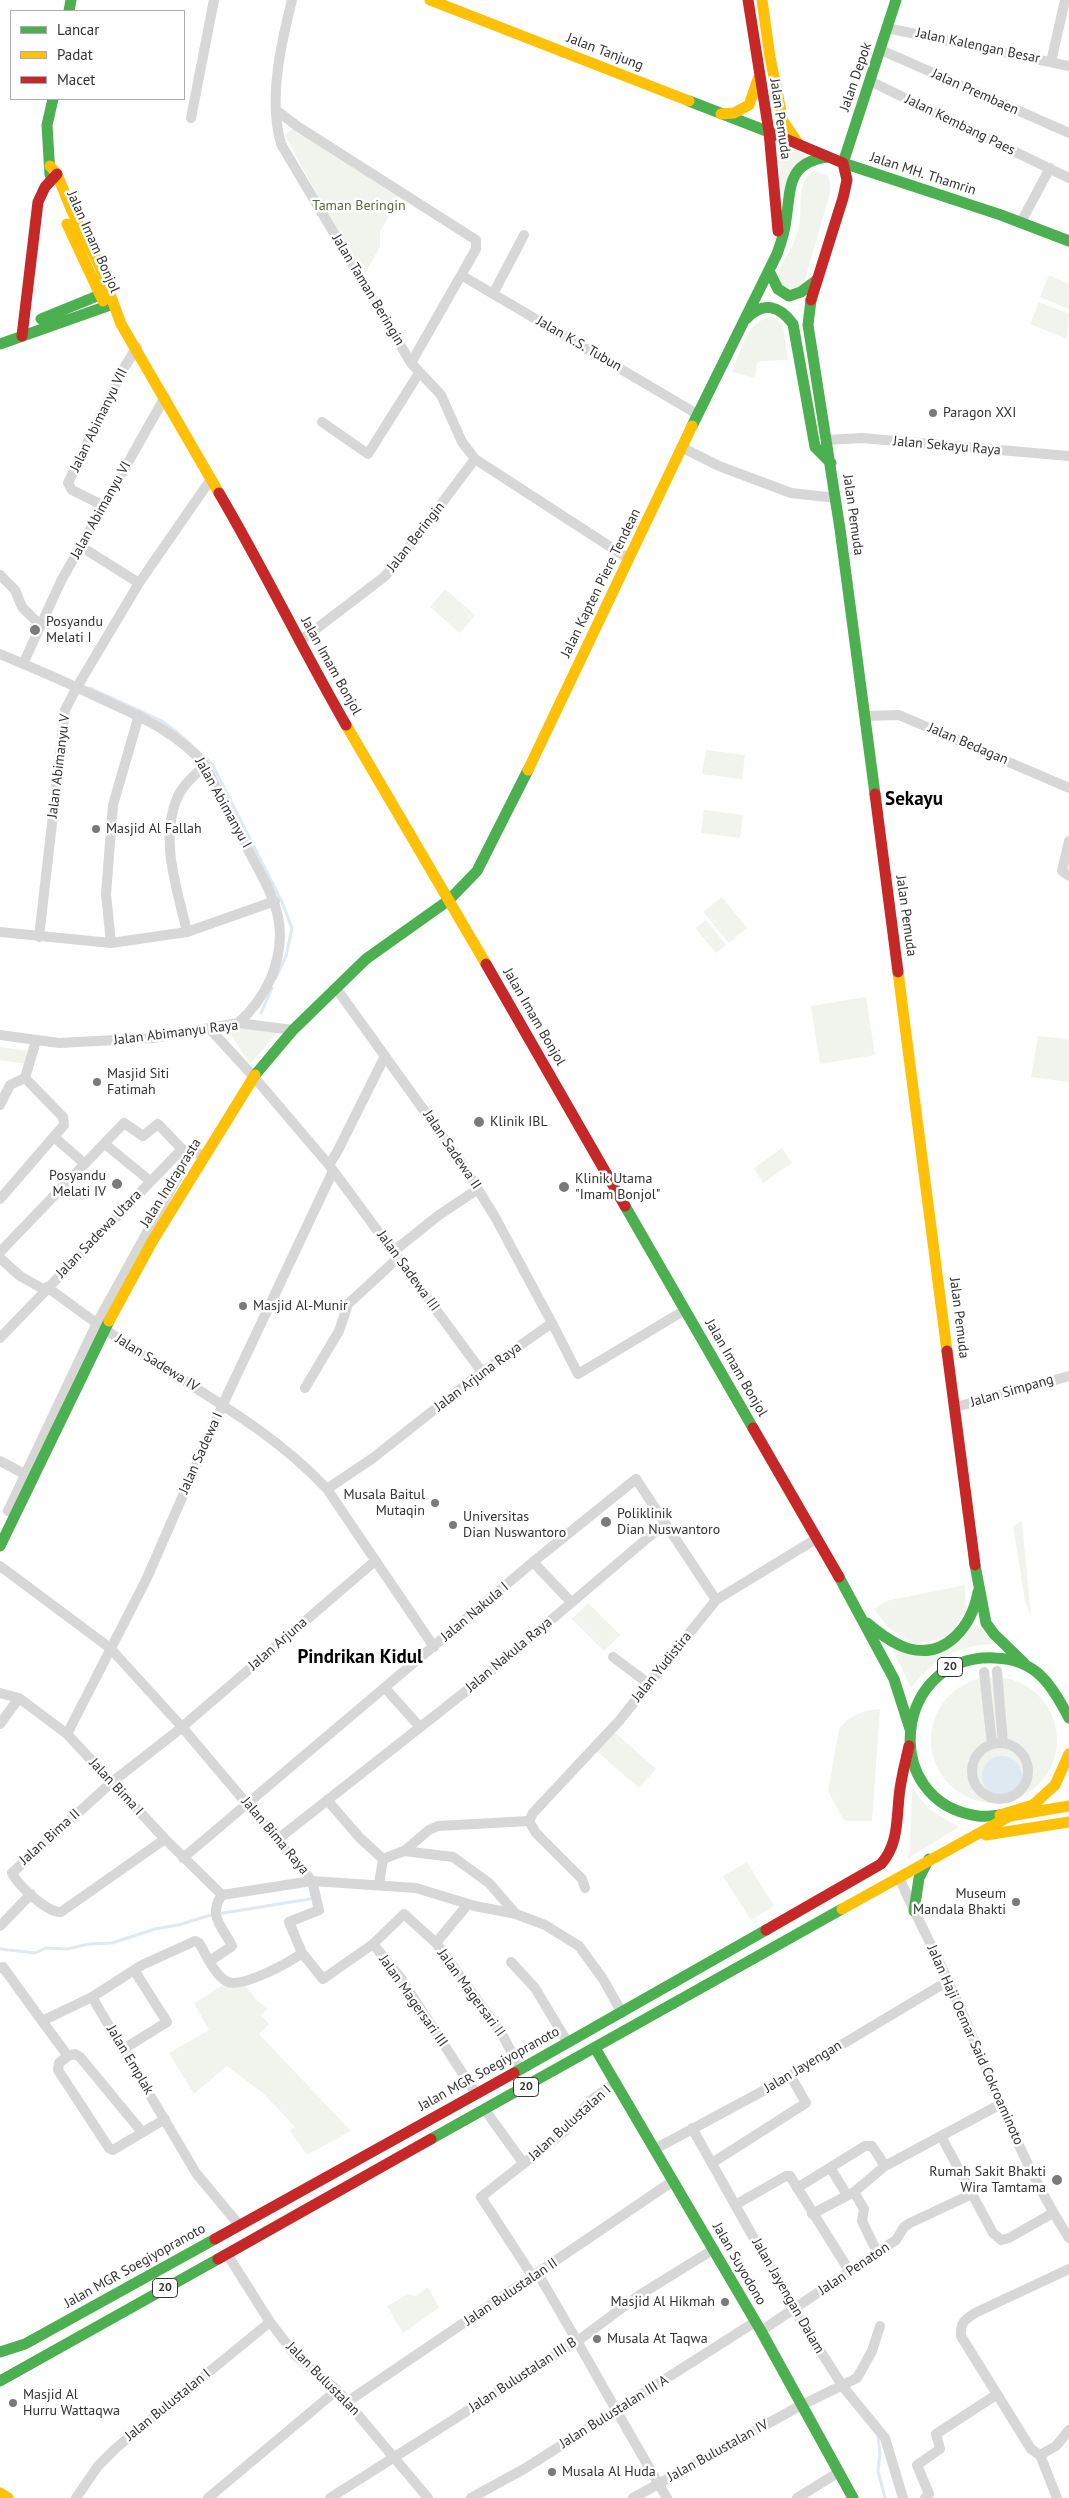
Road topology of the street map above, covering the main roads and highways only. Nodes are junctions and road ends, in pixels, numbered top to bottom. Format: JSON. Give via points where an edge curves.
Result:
{"nodes":[{"id":1,"x":430,"y":0,"type":"edge"},
{"id":2,"x":748,"y":0,"type":"edge"},
{"id":3,"x":762,"y":0,"type":"edge"},
{"id":4,"x":896,"y":0,"type":"edge"},
{"id":5,"x":758,"y":75,"type":"junction"},
{"id":6,"x":53,"y":100,"type":"edge"},
{"id":7,"x":721,"y":114,"type":"junction"},
{"id":8,"x":768,"y":132,"type":"junction"},
{"id":9,"x":800,"y":145,"type":"junction"},
{"id":10,"x":828,"y":157,"type":"junction"},
{"id":11,"x":842,"y":163,"type":"junction"},
{"id":12,"x":53,"y":173,"type":"junction"},
{"id":13,"x":1069,"y":241,"type":"edge"},
{"id":14,"x":779,"y":243,"type":"junction"},
{"id":15,"x":768,"y":271,"type":"junction"},
{"id":16,"x":816,"y":280,"type":"junction"},
{"id":17,"x":104,"y":294,"type":"junction"},
{"id":18,"x":109,"y":305,"type":"junction"},
{"id":19,"x":738,"y":329,"type":"junction"},
{"id":20,"x":23,"y":331,"type":"junction"},
{"id":21,"x":0,"y":335,"type":"edge"},
{"id":22,"x":0,"y":344,"type":"edge"},
{"id":23,"x":831,"y":463,"type":"junction"},
{"id":24,"x":449,"y":900,"type":"junction"},
{"id":25,"x":0,"y":1546,"type":"edge"},
{"id":26,"x":978,"y":1585,"type":"junction"},
{"id":27,"x":864,"y":1620,"type":"junction"},
{"id":28,"x":1024,"y":1663,"type":"junction"},
{"id":29,"x":1066,"y":1701,"type":"edge"},
{"id":30,"x":1069,"y":1718,"type":"edge"},
{"id":31,"x":910,"y":1729,"type":"junction"},
{"id":32,"x":910,"y":1746,"type":"junction"},
{"id":33,"x":1069,"y":1754,"type":"edge"},
{"id":34,"x":1069,"y":1806,"type":"edge"},
{"id":35,"x":1010,"y":1816,"type":"junction"},
{"id":36,"x":1069,"y":1822,"type":"edge"},
{"id":37,"x":950,"y":1848,"type":"junction"},
{"id":38,"x":929,"y":1860,"type":"junction"},
{"id":39,"x":914,"y":1912,"type":"road end"},
{"id":40,"x":595,"y":2048,"type":"junction"},
{"id":41,"x":0,"y":2352,"type":"edge"},
{"id":42,"x":0,"y":2381,"type":"edge"},
{"id":43,"x":0,"y":2493,"type":"edge"},
{"id":44,"x":8,"y":2498,"type":"edge"},
{"id":45,"x":853,"y":2498,"type":"edge"}],
"edges":[{"from":1,"to":7,"type":"main road","name":"Jalan Tanjung"},
{"from":2,"to":5,"type":"main road","name":"Jalan Pemuda"},
{"from":3,"to":9,"type":"main road","name":"Jalan Pemuda","via":[[783,121]]},
{"from":4,"to":11,"type":"main road","name":"Jalan Depok"},
{"from":5,"to":7,"type":"main road","via":[[757,88],[749,104],[741,110]]},
{"from":5,"to":8,"type":"main road","name":"Jalan Pemuda"},
{"from":6,"to":12,"type":"main road","name":"Jalan Imam Bonjol","via":[[47,125]]},
{"from":7,"to":8,"type":"main road","name":"Jalan Tanjung"},
{"from":8,"to":9,"type":"main road","name":"Jalan MH. Thamrin"},
{"from":8,"to":14,"type":"main road","name":"Jalan Pemuda"},
{"from":9,"to":10,"type":"main road","name":"Jalan MH. Thamrin"},
{"from":10,"to":11,"type":"main road","name":"Jalan MH. Thamrin"},
{"from":10,"to":14,"type":"main road","name":"Jalan Pemuda","via":[[804,166],[793,176],[785,227]]},
{"from":11,"to":13,"type":"main road","name":"Jalan MH. Thamrin"},
{"from":11,"to":16,"type":"main road","name":"Jalan Pemuda","via":[[847,180]]},
{"from":12,"to":17,"type":"main road","name":"Jalan Imam Bonjol","via":[[67,226]]},
{"from":12,"to":20,"type":"main road","via":[[38,202]]},
{"from":14,"to":15,"type":"main road","name":"Jalan Pemuda"},
{"from":15,"to":16,"type":"main road","via":[[778,291],[792,297],[803,294]]},
{"from":15,"to":19,"type":"main road","name":"Jalan Kapten Piere Tendean"},
{"from":16,"to":23,"type":"main road","name":"Jalan Pemuda","via":[[808,325]]},
{"from":17,"to":18,"type":"main road","name":"Jalan Imam Bonjol"},
{"from":17,"to":20,"type":"main road"},
{"from":18,"to":20,"type":"main road"},
{"from":18,"to":24,"type":"main road","name":"Jalan Imam Bonjol","via":[[165,397],[257,558],[299,642]]},
{"from":19,"to":23,"type":"main road","via":[[758,309],[771,306],[788,316],[793,324],[814,447]]},
{"from":19,"to":24,"type":"main road","name":"Jalan Kapten Piere Tendean","via":[[477,871]]},
{"from":20,"to":21,"type":"main road"},
{"from":20,"to":22,"type":"main road"},
{"from":23,"to":26,"type":"main road","name":"Jalan Pemuda"},
{"from":24,"to":25,"type":"main road","name":"Jalan Indraprasta","via":[[379,948],[293,1030],[254,1077],[101,1326]]},
{"from":24,"to":27,"type":"main road","name":"Jalan Imam Bonjol"},
{"from":26,"to":27,"type":"main road","via":[[968,1622],[956,1638],[939,1648],[909,1648],[891,1640]]},
{"from":26,"to":28,"type":"main road","name":"Jalan Pemuda","via":[[986,1623]]},
{"from":27,"to":31,"type":"main road","name":"Jalan Imam Bonjol","via":[[894,1679]]},
{"from":28,"to":29,"type":"main road","number":"20","via":[[1044,1676]]},
{"from":28,"to":31,"type":"main road","number":"20","via":[[992,1656],[959,1662],[926,1688],[916,1706]]},
{"from":29,"to":30,"type":"main road","number":"20"},
{"from":31,"to":32,"type":"main road","number":"20"},
{"from":32,"to":35,"type":"main road","number":"20","via":[[918,1776],[938,1800],[965,1815],[980,1818]]},
{"from":32,"to":41,"type":"main road","name":"Jalan MGR Soegiyopranoto","number":"20","via":[[899,1794],[896,1830],[888,1857],[622,2013],[25,2344]]},
{"from":33,"to":35,"type":"main road","number":"20","via":[[1050,1792]]},
{"from":34,"to":35,"type":"main road","number":"20"},
{"from":35,"to":37,"type":"main road","number":"20"},
{"from":36,"to":37,"type":"main road","via":[[989,1834]]},
{"from":37,"to":38,"type":"main road","number":"20"},
{"from":38,"to":39,"type":"main road","via":[[919,1878]]},
{"from":38,"to":40,"type":"main road","number":"20"},
{"from":40,"to":42,"type":"main road","number":"20"},
{"from":40,"to":45,"type":"main road","name":"Jalan Suyodono","via":[[714,2249]]},
{"from":43,"to":44,"type":"main road"}]}
